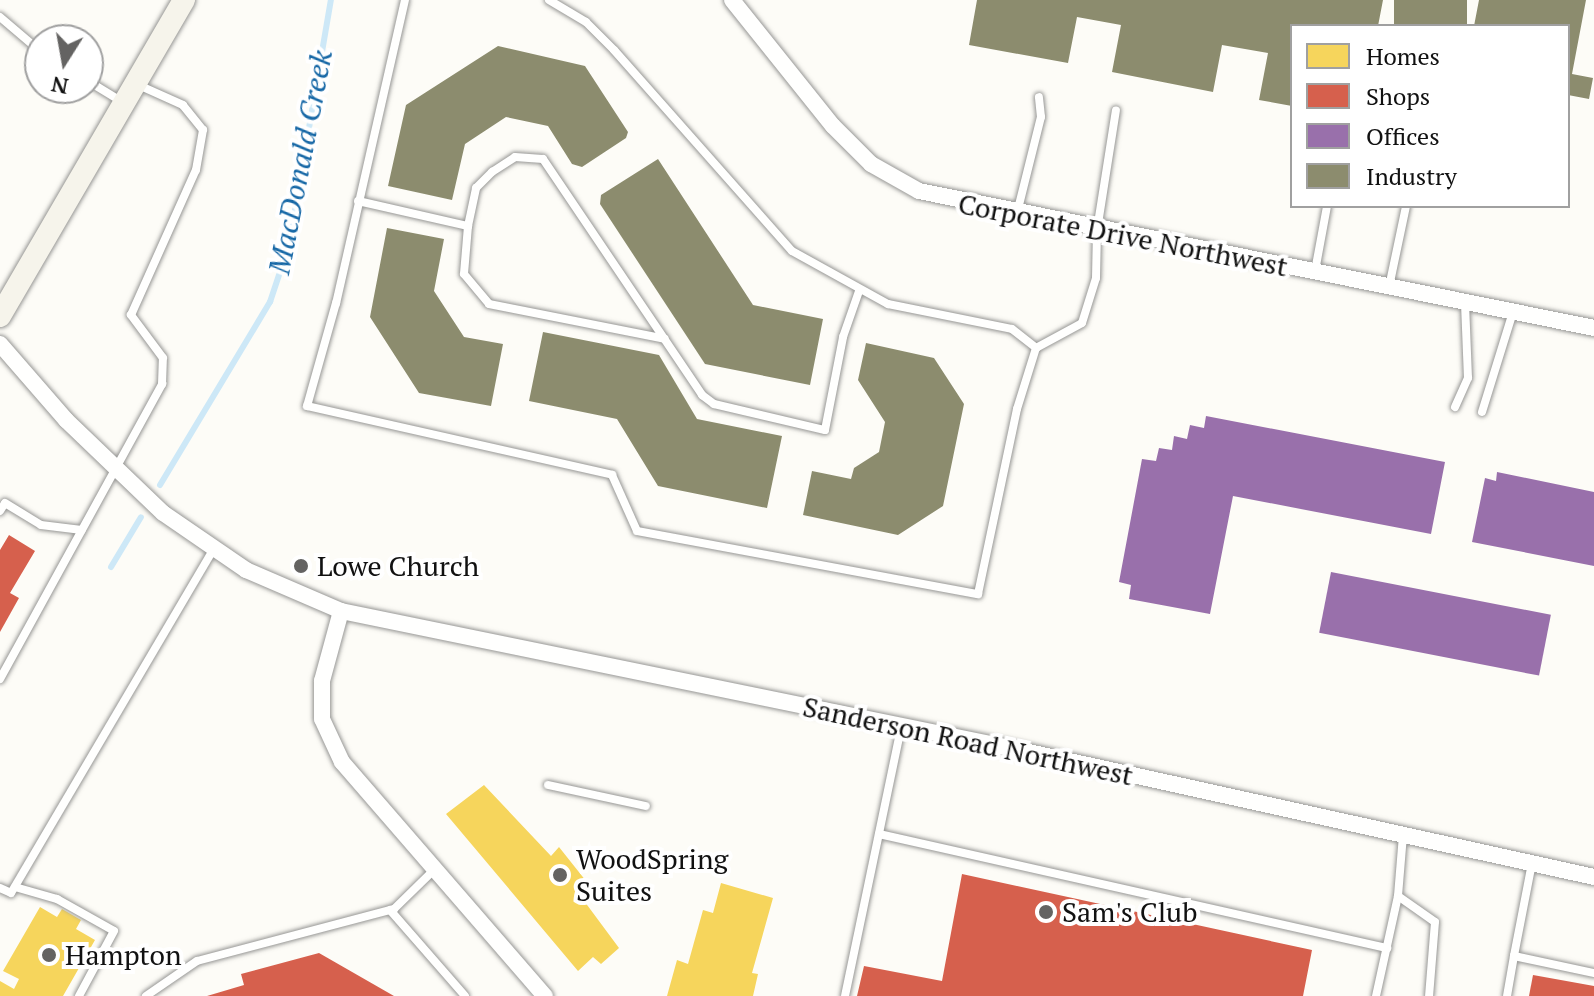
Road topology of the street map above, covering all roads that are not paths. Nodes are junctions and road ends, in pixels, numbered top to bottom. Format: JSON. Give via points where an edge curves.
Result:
{"nodes":[{"id":1,"x":184,"y":0,"type":"edge"},
{"id":2,"x":405,"y":0,"type":"edge"},
{"id":3,"x":549,"y":0,"type":"edge"},
{"id":4,"x":732,"y":0,"type":"edge"},
{"id":5,"x":0,"y":17,"type":"edge"},
{"id":6,"x":24,"y":37,"type":"edge"},
{"id":7,"x":104,"y":86,"type":"edge"},
{"id":8,"x":130,"y":93,"type":"junction"},
{"id":9,"x":1039,"y":97,"type":"dead end"},
{"id":10,"x":1116,"y":110,"type":"dead end"},
{"id":11,"x":358,"y":201,"type":"junction"},
{"id":12,"x":1327,"y":208,"type":"edge"},
{"id":13,"x":1406,"y":208,"type":"edge"},
{"id":14,"x":1017,"y":215,"type":"junction"},
{"id":15,"x":468,"y":226,"type":"junction"},
{"id":16,"x":1097,"y":230,"type":"junction"},
{"id":17,"x":1315,"y":272,"type":"junction"},
{"id":18,"x":1389,"y":288,"type":"junction"},
{"id":19,"x":859,"y":291,"type":"junction"},
{"id":20,"x":1465,"y":303,"type":"junction"},
{"id":21,"x":1513,"y":312,"type":"junction"},
{"id":22,"x":0,"y":316,"type":"edge"},
{"id":23,"x":1594,"y":328,"type":"edge"},
{"id":24,"x":665,"y":339,"type":"junction"},
{"id":25,"x":0,"y":344,"type":"edge"},
{"id":26,"x":1036,"y":348,"type":"junction"},
{"id":27,"x":1455,"y":407,"type":"dead end"},
{"id":28,"x":1482,"y":412,"type":"dead end"},
{"id":29,"x":113,"y":465,"type":"junction"},
{"id":30,"x":0,"y":511,"type":"edge"},
{"id":31,"x":82,"y":530,"type":"junction"},
{"id":32,"x":215,"y":548,"type":"junction"},
{"id":33,"x":341,"y":611,"type":"junction"},
{"id":34,"x":0,"y":679,"type":"edge"},
{"id":35,"x":901,"y":726,"type":"junction"},
{"id":36,"x":548,"y":785,"type":"dead end"},
{"id":37,"x":646,"y":806,"type":"dead end"},
{"id":38,"x":879,"y":834,"type":"junction"},
{"id":39,"x":1403,"y":835,"type":"junction"},
{"id":40,"x":1532,"y":863,"type":"junction"},
{"id":41,"x":435,"y":868,"type":"junction"},
{"id":42,"x":1594,"y":877,"type":"edge"},
{"id":43,"x":15,"y":887,"type":"junction"},
{"id":44,"x":0,"y":888,"type":"edge"},
{"id":45,"x":1398,"y":896,"type":"junction"},
{"id":46,"x":390,"y":910,"type":"junction"},
{"id":47,"x":1387,"y":948,"type":"junction"},
{"id":48,"x":1514,"y":956,"type":"junction"},
{"id":49,"x":1594,"y":973,"type":"edge"},
{"id":50,"x":79,"y":996,"type":"edge"},
{"id":51,"x":146,"y":996,"type":"edge"},
{"id":52,"x":465,"y":996,"type":"edge"},
{"id":53,"x":545,"y":996,"type":"edge"},
{"id":54,"x":845,"y":996,"type":"edge"},
{"id":55,"x":1376,"y":996,"type":"edge"},
{"id":56,"x":1429,"y":996,"type":"edge"},
{"id":57,"x":1507,"y":996,"type":"edge"}],
"edges":[{"from":1,"to":8,"type":"street"},
{"from":2,"to":11,"type":"lane"},
{"from":3,"to":19,"type":"lane","via":[[586,22],[614,50],[792,251]]},
{"from":4,"to":14,"type":"street","name":"Corporate Drive Northwest","via":[[833,126],[871,164],[919,191]]},
{"from":5,"to":6,"type":"lane"},
{"from":7,"to":8,"type":"lane"},
{"from":8,"to":22,"type":"street"},
{"from":8,"to":29,"type":"lane","via":[[183,105],[203,130],[196,170],[131,315],[163,358],[162,384]]},
{"from":9,"to":14,"type":"lane","via":[[1041,117]]},
{"from":10,"to":16,"type":"lane"},
{"from":11,"to":15,"type":"lane"},
{"from":11,"to":26,"type":"lane","via":[[307,406],[612,475],[637,531],[978,594],[1017,409]]},
{"from":12,"to":17,"type":"lane"},
{"from":13,"to":18,"type":"lane"},
{"from":14,"to":16,"type":"street","name":"Corporate Drive Northwest"},
{"from":15,"to":24,"type":"lane","via":[[464,274],[489,304]]},
{"from":15,"to":24,"type":"lane","via":[[476,188],[492,172],[515,157],[543,159]]},
{"from":16,"to":17,"type":"street","name":"Corporate Drive Northwest"},
{"from":16,"to":26,"type":"lane","via":[[1096,278],[1082,323]]},
{"from":17,"to":18,"type":"street","name":"Corporate Drive Northwest"},
{"from":18,"to":20,"type":"street","name":"Corporate Drive Northwest"},
{"from":19,"to":24,"type":"lane","via":[[843,337],[825,430],[714,404],[702,395]]},
{"from":19,"to":26,"type":"lane","via":[[888,304],[1012,329]]},
{"from":20,"to":21,"type":"street","name":"Corporate Drive Northwest"},
{"from":20,"to":27,"type":"lane","via":[[1468,378]]},
{"from":21,"to":23,"type":"street","name":"Corporate Drive Northwest"},
{"from":21,"to":28,"type":"lane"},
{"from":25,"to":29,"type":"street","name":"Sanderson Road Northwest"},
{"from":29,"to":31,"type":"lane"},
{"from":29,"to":32,"type":"street","name":"Sanderson Road Northwest","via":[[163,513]]},
{"from":30,"to":31,"type":"lane","via":[[5,503],[41,525]]},
{"from":31,"to":34,"type":"lane"},
{"from":32,"to":33,"type":"street","name":"Sanderson Road Northwest","via":[[246,570]]},
{"from":32,"to":43,"type":"lane"},
{"from":33,"to":35,"type":"street","name":"Sanderson Road Northwest"},
{"from":33,"to":41,"type":"street","via":[[322,681],[322,719],[342,762]]},
{"from":35,"to":38,"type":"lane"},
{"from":35,"to":39,"type":"street","name":"Sanderson Road Northwest"},
{"from":36,"to":37,"type":"lane"},
{"from":38,"to":47,"type":"lane"},
{"from":38,"to":54,"type":"lane"},
{"from":39,"to":40,"type":"street","name":"Sanderson Road Northwest"},
{"from":39,"to":45,"type":"lane"},
{"from":40,"to":42,"type":"street","name":"Sanderson Road Northwest"},
{"from":40,"to":48,"type":"lane"},
{"from":41,"to":46,"type":"lane"},
{"from":41,"to":53,"type":"street"},
{"from":43,"to":44,"type":"lane","via":[[11,893]]},
{"from":43,"to":50,"type":"lane","via":[[57,899],[114,931]]},
{"from":45,"to":47,"type":"lane"},
{"from":45,"to":56,"type":"lane","via":[[1435,922]]},
{"from":46,"to":51,"type":"lane","via":[[197,961]]},
{"from":46,"to":52,"type":"lane"},
{"from":47,"to":55,"type":"lane"},
{"from":48,"to":49,"type":"lane"},
{"from":48,"to":57,"type":"lane"}]}
